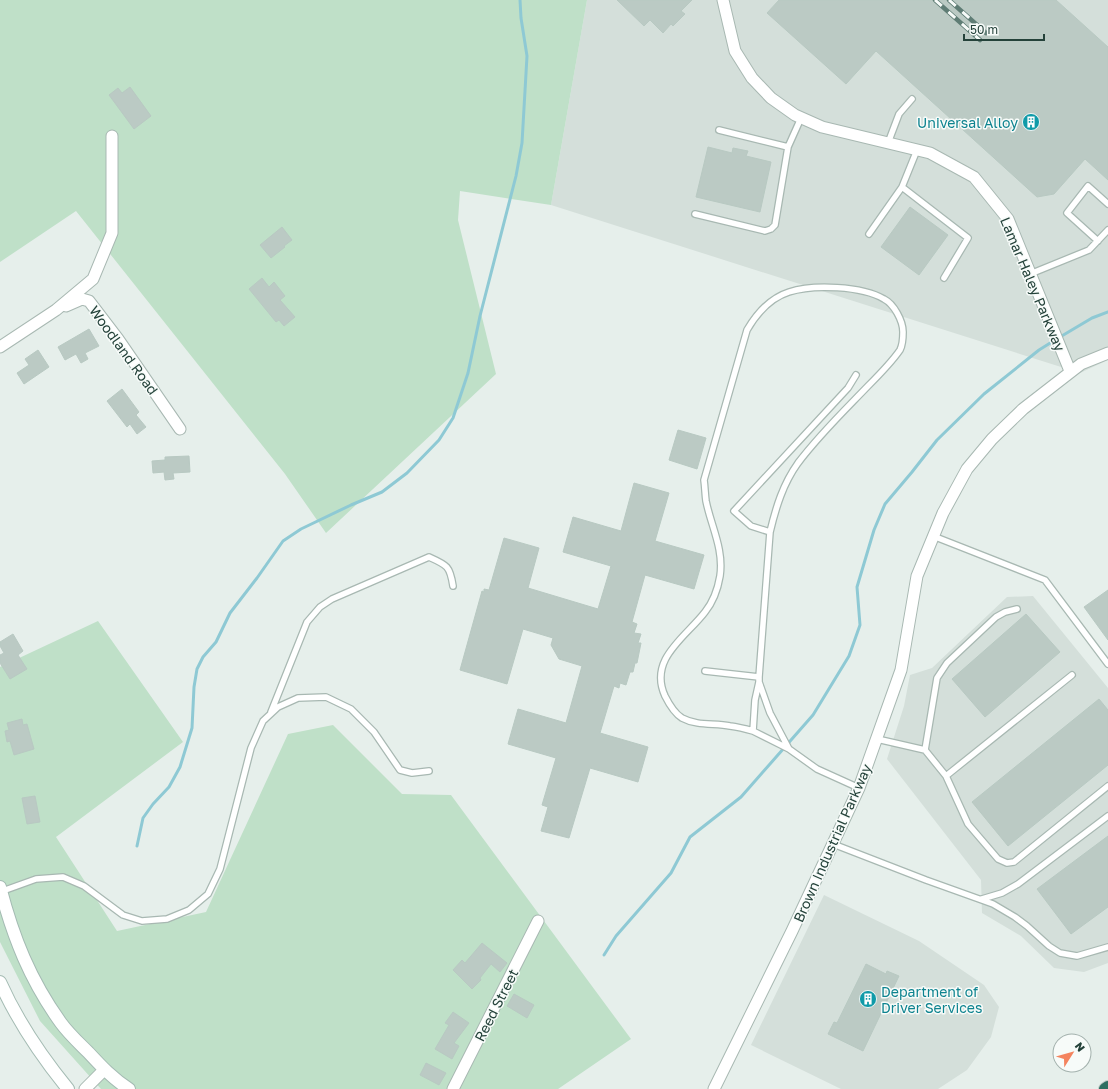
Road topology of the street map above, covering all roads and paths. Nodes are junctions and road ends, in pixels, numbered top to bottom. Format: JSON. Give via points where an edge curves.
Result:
{"nodes":[{"id":1,"x":723,"y":0,"type":"edge"},
{"id":2,"x":912,"y":99,"type":"dead end"},
{"id":3,"x":801,"y":118,"type":"junction"},
{"id":4,"x":719,"y":130,"type":"dead end"},
{"id":5,"x":112,"y":136,"type":"dead end"},
{"id":6,"x":888,"y":143,"type":"junction"},
{"id":7,"x":788,"y":147,"type":"junction"},
{"id":8,"x":917,"y":150,"type":"junction"},
{"id":9,"x":902,"y":187,"type":"junction"},
{"id":10,"x":1108,"y":204,"type":"edge"},
{"id":11,"x":695,"y":214,"type":"dead end"},
{"id":12,"x":1108,"y":230,"type":"edge"},
{"id":13,"x":869,"y":234,"type":"dead end"},
{"id":14,"x":1098,"y":241,"type":"junction"},
{"id":15,"x":1030,"y":274,"type":"junction"},
{"id":16,"x":944,"y":278,"type":"dead end"},
{"id":17,"x":56,"y":310,"type":"junction"},
{"id":18,"x":0,"y":347,"type":"edge"},
{"id":19,"x":1108,"y":353,"type":"edge"},
{"id":20,"x":1070,"y":371,"type":"junction"},
{"id":21,"x":856,"y":374,"type":"dead end"},
{"id":22,"x":180,"y":428,"type":"dead end"},
{"id":23,"x":770,"y":532,"type":"junction"},
{"id":24,"x":934,"y":536,"type":"junction"},
{"id":25,"x":453,"y":586,"type":"dead end"},
{"id":26,"x":1017,"y":609,"type":"dead end"},
{"id":27,"x":1108,"y":664,"type":"edge"},
{"id":28,"x":705,"y":671,"type":"dead end"},
{"id":29,"x":1072,"y":675,"type":"dead end"},
{"id":30,"x":759,"y":679,"type":"junction"},
{"id":31,"x":271,"y":713,"type":"junction"},
{"id":32,"x":753,"y":731,"type":"junction"},
{"id":33,"x":877,"y":739,"type":"junction"},
{"id":34,"x":789,"y":749,"type":"junction"},
{"id":35,"x":925,"y":750,"type":"junction"},
{"id":36,"x":430,"y":771,"type":"dead end"},
{"id":37,"x":946,"y":776,"type":"junction"},
{"id":38,"x":1108,"y":786,"type":"edge"},
{"id":39,"x":859,"y":788,"type":"junction"},
{"id":40,"x":1108,"y":816,"type":"edge"},
{"id":41,"x":833,"y":844,"type":"junction"},
{"id":42,"x":0,"y":890,"type":"edge"},
{"id":43,"x":982,"y":899,"type":"junction"},
{"id":44,"x":538,"y":921,"type":"dead end"},
{"id":45,"x":1108,"y":947,"type":"edge"},
{"id":46,"x":0,"y":982,"type":"edge"},
{"id":47,"x":104,"y":1070,"type":"junction"},
{"id":48,"x":1108,"y":1087,"type":"edge"},
{"id":49,"x":68,"y":1089,"type":"edge"},
{"id":50,"x":85,"y":1089,"type":"edge"},
{"id":51,"x":129,"y":1089,"type":"edge"},
{"id":52,"x":454,"y":1089,"type":"edge"},
{"id":53,"x":714,"y":1089,"type":"edge"},
{"id":54,"x":1105,"y":1089,"type":"edge"}],
"edges":[{"from":1,"to":3,"type":"street","name":"Lamar Haley Parkway","via":[[735,51],[752,78],[771,98]]},
{"from":2,"to":6,"type":"lane","via":[[899,114]]},
{"from":3,"to":6,"type":"street","name":"Lamar Haley Parkway","via":[[822,127]]},
{"from":3,"to":7,"type":"lane"},
{"from":4,"to":7,"type":"lane"},
{"from":5,"to":17,"type":"street","via":[[112,233],[93,279]]},
{"from":6,"to":8,"type":"street","name":"Lamar Haley Parkway"},
{"from":7,"to":11,"type":"lane","via":[[775,225],[771,229],[765,231]]},
{"from":8,"to":9,"type":"lane"},
{"from":8,"to":15,"type":"street","name":"Lamar Haley Parkway","via":[[930,153],[974,177],[1008,219]]},
{"from":9,"to":13,"type":"lane"},
{"from":9,"to":16,"type":"lane","via":[[968,238]]},
{"from":10,"to":14,"type":"lane","via":[[1088,186],[1067,213]]},
{"from":12,"to":14,"type":"lane"},
{"from":14,"to":15,"type":"lane","via":[[1089,250]]},
{"from":15,"to":20,"type":"street","name":"Lamar Haley Parkway"},
{"from":17,"to":18,"type":"street"},
{"from":17,"to":22,"type":"street","name":"Woodland Road","via":[[82,299],[89,302]]},
{"from":19,"to":20,"type":"street","name":"Brown Industrial Parkway"},
{"from":20,"to":24,"type":"street","name":"Brown Industrial Parkway","via":[[1023,409],[992,439],[967,469],[943,513]]},
{"from":21,"to":23,"type":"lane","via":[[848,388],[734,511],[751,526]]},
{"from":23,"to":30,"type":"lane"},
{"from":23,"to":32,"type":"lane","via":[[776,506],[798,463],[884,370],[901,348],[903,331],[896,310],[885,299],[837,287],[789,292],[774,299],[756,314],[747,330],[704,480],[706,501],[720,549],[720,575],[715,594],[706,612],[666,658],[662,689],[670,705],[681,718],[701,724]]},
{"from":24,"to":27,"type":"lane","via":[[1045,580]]},
{"from":24,"to":33,"type":"street","name":"Brown Industrial Parkway","via":[[917,576],[901,670]]},
{"from":25,"to":31,"type":"lane","via":[[451,573],[443,564],[429,557],[332,599],[320,607],[307,622]]},
{"from":26,"to":35,"type":"lane","via":[[996,618],[947,663],[937,678]]},
{"from":28,"to":30,"type":"lane"},
{"from":29,"to":37,"type":"lane"},
{"from":30,"to":32,"type":"lane"},
{"from":30,"to":34,"type":"lane","via":[[770,712]]},
{"from":31,"to":36,"type":"lane","via":[[298,698],[326,697],[352,709],[374,732],[400,770],[412,773]]},
{"from":31,"to":42,"type":"lane","via":[[263,721],[251,748],[220,869],[208,894],[189,910],[167,919],[142,921],[123,915],[84,886],[62,877],[36,879]]},
{"from":32,"to":34,"type":"lane"},
{"from":33,"to":35,"type":"lane"},
{"from":33,"to":39,"type":"street","name":"Brown Industrial Parkway"},
{"from":34,"to":39,"type":"lane","via":[[817,769]]},
{"from":35,"to":37,"type":"lane"},
{"from":37,"to":38,"type":"lane","via":[[968,824],[998,860],[1007,863],[1014,862]]},
{"from":39,"to":41,"type":"street","name":"Brown Industrial Parkway"},
{"from":40,"to":43,"type":"lane","via":[[1018,884],[1002,893]]},
{"from":41,"to":43,"type":"lane"},
{"from":41,"to":53,"type":"street","name":"Brown Industrial Parkway"},
{"from":42,"to":47,"type":"main road","via":[[18,947],[36,983],[62,1024]]},
{"from":43,"to":45,"type":"lane","via":[[1015,917],[1060,953],[1077,956]]},
{"from":44,"to":52,"type":"street","name":"Reed Street"},
{"from":46,"to":49,"type":"main road","via":[[31,1038]]},
{"from":47,"to":50,"type":"street"},
{"from":47,"to":51,"type":"main road"},
{"from":48,"to":54,"type":"highway"}]}
